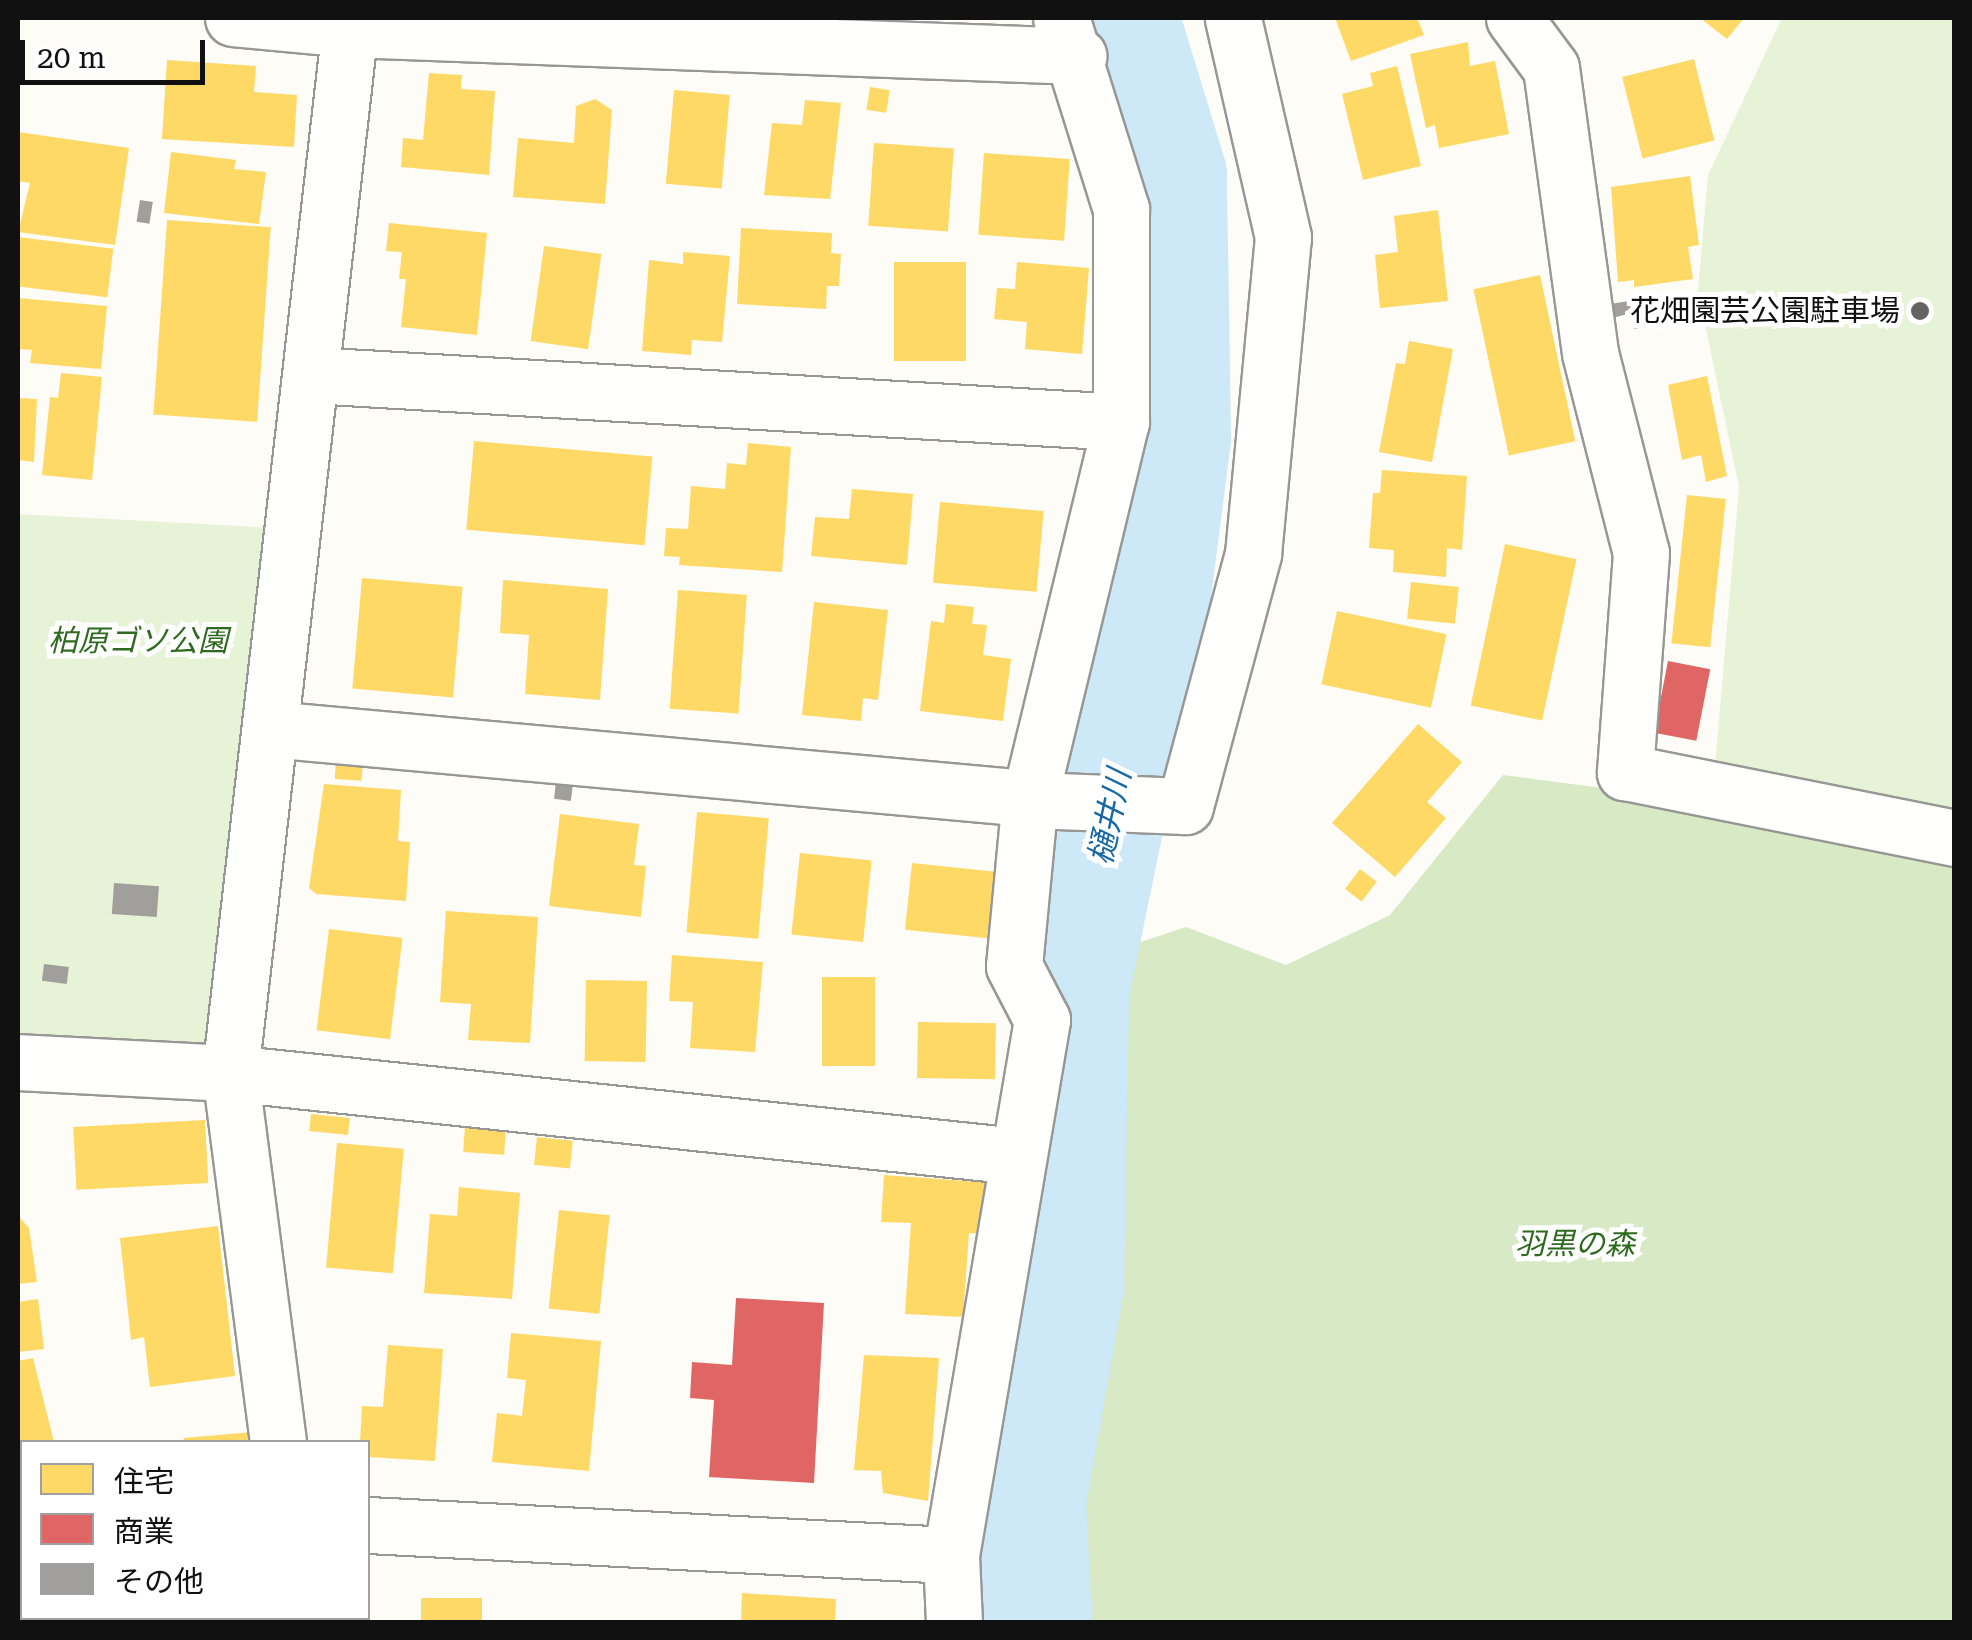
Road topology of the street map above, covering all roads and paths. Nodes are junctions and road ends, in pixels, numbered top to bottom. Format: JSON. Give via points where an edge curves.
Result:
{"nodes":[{"id":1,"x":234,"y":18,"type":"edge"},
{"id":2,"x":1233,"y":18,"type":"edge"},
{"id":3,"x":1514,"y":18,"type":"edge"},
{"id":4,"x":351,"y":23,"type":"edge"},
{"id":5,"x":1070,"y":37,"type":"edge"},
{"id":6,"x":310,"y":376,"type":"junction"},
{"id":7,"x":1121,"y":422,"type":"junction"},
{"id":8,"x":270,"y":729,"type":"junction"},
{"id":9,"x":1044,"y":799,"type":"junction"},
{"id":10,"x":1954,"y":838,"type":"edge"},
{"id":11,"x":18,"y":1062,"type":"edge"},
{"id":12,"x":230,"y":1073,"type":"junction"},
{"id":13,"x":1017,"y":1156,"type":"junction"},
{"id":14,"x":278,"y":1440,"type":"edge"},
{"id":15,"x":370,"y":1524,"type":"edge"},
{"id":16,"x":951,"y":1556,"type":"junction"},
{"id":17,"x":954,"y":1622,"type":"edge"}],
"edges":[{"from":1,"to":4,"type":"street"},
{"from":2,"to":9,"type":"street","via":[[1283,236],[1253,554],[1186,806]]},
{"from":3,"to":10,"type":"street","via":[[1551,68],[1590,353],[1641,553],[1625,772]]},
{"from":4,"to":5,"type":"street"},
{"from":4,"to":6,"type":"street"},
{"from":5,"to":7,"type":"street","via":[[1121,209]]},
{"from":6,"to":7,"type":"street"},
{"from":6,"to":8,"type":"street"},
{"from":7,"to":9,"type":"street"},
{"from":8,"to":9,"type":"street"},
{"from":8,"to":12,"type":"street"},
{"from":9,"to":13,"type":"street","via":[[1014,966],[1042,1020]]},
{"from":11,"to":12,"type":"street"},
{"from":12,"to":13,"type":"street"},
{"from":12,"to":14,"type":"street"},
{"from":13,"to":16,"type":"street"},
{"from":15,"to":16,"type":"street"},
{"from":16,"to":17,"type":"street"}]}
